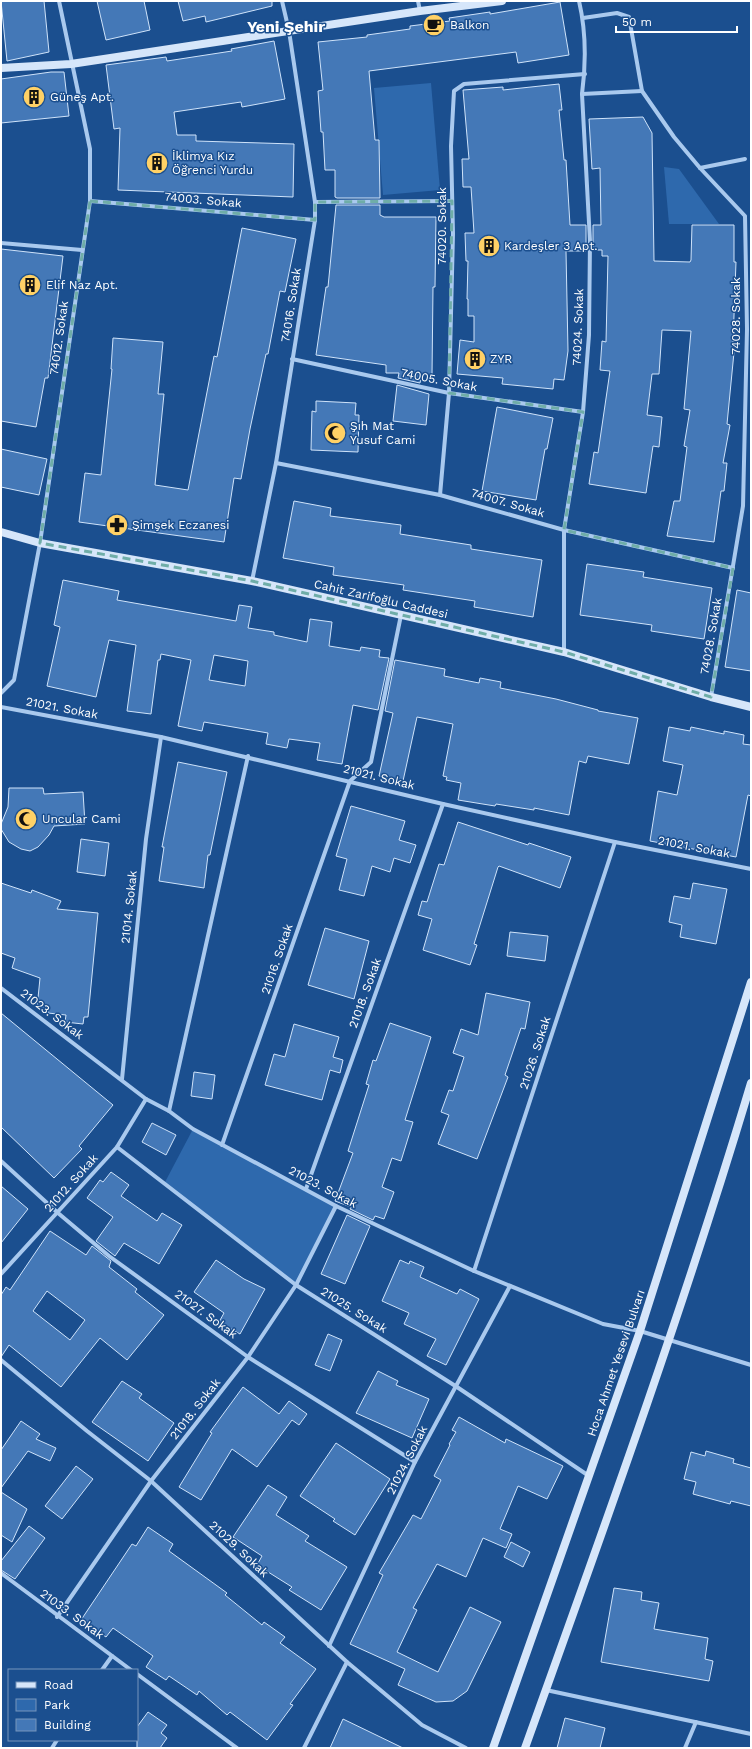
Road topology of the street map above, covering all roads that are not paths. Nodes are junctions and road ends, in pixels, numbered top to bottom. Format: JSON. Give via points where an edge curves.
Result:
{"nodes":[{"id":1,"x":59,"y":1,"type":"edge"},
{"id":2,"x":282,"y":1,"type":"edge"},
{"id":3,"x":418,"y":1,"type":"edge"},
{"id":4,"x":502,"y":1,"type":"edge"},
{"id":5,"x":580,"y":1,"type":"edge"},
{"id":6,"x":420,"y":11,"type":"junction"},
{"id":7,"x":583,"y":18,"type":"junction"},
{"id":8,"x":289,"y":31,"type":"junction"},
{"id":9,"x":71,"y":64,"type":"junction"},
{"id":10,"x":1,"y":68,"type":"edge"},
{"id":11,"x":584,"y":74,"type":"junction"},
{"id":12,"x":642,"y":91,"type":"junction"},
{"id":13,"x":582,"y":94,"type":"junction"},
{"id":14,"x":745,"y":158,"type":"dead end"},
{"id":15,"x":700,"y":168,"type":"junction"},
{"id":16,"x":90,"y":201,"type":"junction"},
{"id":17,"x":452,"y":201,"type":"junction"},
{"id":18,"x":315,"y":202,"type":"junction"},
{"id":19,"x":315,"y":220,"type":"junction"},
{"id":20,"x":1,"y":243,"type":"edge"},
{"id":21,"x":82,"y":250,"type":"junction"},
{"id":22,"x":292,"y":359,"type":"junction"},
{"id":23,"x":449,"y":394,"type":"junction"},
{"id":24,"x":583,"y":412,"type":"junction"},
{"id":25,"x":276,"y":463,"type":"junction"},
{"id":26,"x":440,"y":495,"type":"junction"},
{"id":27,"x":564,"y":530,"type":"junction"},
{"id":28,"x":1,"y":532,"type":"edge"},
{"id":29,"x":40,"y":543,"type":"junction"},
{"id":30,"x":733,"y":568,"type":"junction"},
{"id":31,"x":252,"y":581,"type":"junction"},
{"id":32,"x":401,"y":616,"type":"junction"},
{"id":33,"x":564,"y":652,"type":"junction"},
{"id":34,"x":1,"y":693,"type":"edge"},
{"id":35,"x":711,"y":697,"type":"junction"},
{"id":36,"x":1,"y":707,"type":"edge"},
{"id":37,"x":751,"y":707,"type":"edge"},
{"id":38,"x":161,"y":737,"type":"junction"},
{"id":39,"x":248,"y":756,"type":"junction"},
{"id":40,"x":350,"y":781,"type":"junction"},
{"id":41,"x":443,"y":804,"type":"junction"},
{"id":42,"x":615,"y":842,"type":"junction"},
{"id":43,"x":751,"y":869,"type":"edge"},
{"id":44,"x":751,"y":982,"type":"edge"},
{"id":45,"x":1,"y":988,"type":"edge"},
{"id":46,"x":122,"y":1079,"type":"junction"},
{"id":47,"x":751,"y":1083,"type":"edge"},
{"id":48,"x":146,"y":1099,"type":"junction"},
{"id":49,"x":169,"y":1110,"type":"junction"},
{"id":50,"x":222,"y":1145,"type":"junction"},
{"id":51,"x":117,"y":1147,"type":"junction"},
{"id":52,"x":1,"y":1161,"type":"edge"},
{"id":53,"x":306,"y":1189,"type":"junction"},
{"id":54,"x":336,"y":1206,"type":"junction"},
{"id":55,"x":58,"y":1213,"type":"junction"},
{"id":56,"x":474,"y":1271,"type":"junction"},
{"id":57,"x":1,"y":1274,"type":"edge"},
{"id":58,"x":296,"y":1285,"type":"junction"},
{"id":59,"x":510,"y":1286,"type":"junction"},
{"id":60,"x":640,"y":1330,"type":"junction"},
{"id":61,"x":669,"y":1340,"type":"junction"},
{"id":62,"x":248,"y":1357,"type":"junction"},
{"id":63,"x":1,"y":1360,"type":"edge"},
{"id":64,"x":751,"y":1365,"type":"edge"},
{"id":65,"x":456,"y":1387,"type":"junction"},
{"id":66,"x":415,"y":1462,"type":"junction"},
{"id":67,"x":590,"y":1477,"type":"junction"},
{"id":68,"x":151,"y":1481,"type":"junction"},
{"id":69,"x":1,"y":1573,"type":"edge"},
{"id":70,"x":57,"y":1617,"type":"junction"},
{"id":71,"x":329,"y":1646,"type":"junction"},
{"id":72,"x":112,"y":1656,"type":"junction"},
{"id":73,"x":347,"y":1662,"type":"junction"},
{"id":74,"x":103,"y":1669,"type":"edge"},
{"id":75,"x":130,"y":1669,"type":"edge"},
{"id":76,"x":138,"y":1675,"type":"edge"},
{"id":77,"x":546,"y":1690,"type":"junction"},
{"id":78,"x":696,"y":1722,"type":"junction"},
{"id":79,"x":751,"y":1734,"type":"edge"},
{"id":80,"x":237,"y":1748,"type":"edge"},
{"id":81,"x":304,"y":1748,"type":"edge"},
{"id":82,"x":466,"y":1748,"type":"edge"},
{"id":83,"x":493,"y":1748,"type":"edge"},
{"id":84,"x":525,"y":1748,"type":"edge"},
{"id":85,"x":685,"y":1748,"type":"edge"}],
"edges":[{"from":1,"to":9,"type":"street","name":"74012. Sokak"},
{"from":2,"to":8,"type":"street","name":"74016. Sokak"},
{"from":3,"to":6,"type":"street"},
{"from":4,"to":6,"type":"main road"},
{"from":5,"to":7,"type":"street","name":"74024. Sokak"},
{"from":6,"to":8,"type":"main road"},
{"from":7,"to":11,"type":"street","name":"74024. Sokak"},
{"from":7,"to":12,"type":"street","name":"74028. Sokak","via":[[617,14],[628,17]]},
{"from":8,"to":9,"type":"main road"},
{"from":8,"to":18,"type":"street","name":"74016. Sokak"},
{"from":9,"to":10,"type":"main road"},
{"from":9,"to":16,"type":"street","name":"74012. Sokak","via":[[90,149]]},
{"from":11,"to":13,"type":"street","name":"74024. Sokak"},
{"from":11,"to":17,"type":"street","name":"74020. Sokak","via":[[464,84],[454,91]]},
{"from":12,"to":13,"type":"street"},
{"from":12,"to":15,"type":"street","name":"74028. Sokak","via":[[674,137]]},
{"from":13,"to":24,"type":"street","name":"74024. Sokak","via":[[590,241],[589,335]]},
{"from":14,"to":15,"type":"street"},
{"from":15,"to":30,"type":"street","name":"74028. Sokak","via":[[746,216],[747,329],[743,506]]},
{"from":16,"to":19,"type":"street","name":"74003. Sokak"},
{"from":16,"to":21,"type":"street","name":"74012. Sokak"},
{"from":17,"to":18,"type":"street"},
{"from":17,"to":23,"type":"street","name":"74020. Sokak"},
{"from":18,"to":19,"type":"street","name":"74016. Sokak"},
{"from":19,"to":22,"type":"street","name":"74016. Sokak"},
{"from":20,"to":21,"type":"street"},
{"from":21,"to":29,"type":"street","name":"74012. Sokak"},
{"from":22,"to":23,"type":"street","name":"74005. Sokak"},
{"from":22,"to":25,"type":"street","name":"74016. Sokak"},
{"from":23,"to":24,"type":"street","name":"74005. Sokak"},
{"from":23,"to":26,"type":"street","name":"74020. Sokak"},
{"from":24,"to":27,"type":"street","name":"74024. Sokak"},
{"from":25,"to":26,"type":"street","name":"74007. Sokak"},
{"from":25,"to":31,"type":"street","name":"74016. Sokak"},
{"from":26,"to":27,"type":"street","name":"74007. Sokak"},
{"from":27,"to":30,"type":"street","name":"74007. Sokak"},
{"from":27,"to":33,"type":"street","name":"74024. Sokak"},
{"from":28,"to":29,"type":"main road","name":"Cahit Zarifoğlu Caddesi"},
{"from":29,"to":31,"type":"main road","name":"Cahit Zarifoğlu Caddesi"},
{"from":29,"to":34,"type":"street","name":"74012. Sokak","via":[[14,680]]},
{"from":30,"to":35,"type":"street","name":"74028. Sokak"},
{"from":31,"to":32,"type":"main road","name":"Cahit Zarifoğlu Caddesi"},
{"from":32,"to":33,"type":"main road","name":"Cahit Zarifoğlu Caddesi"},
{"from":32,"to":40,"type":"street","via":[[370,762]]},
{"from":33,"to":35,"type":"main road","name":"Cahit Zarifoğlu Caddesi"},
{"from":35,"to":37,"type":"main road","name":"Cahit Zarifoğlu Caddesi"},
{"from":36,"to":38,"type":"street","name":"21021. Sokak"},
{"from":38,"to":39,"type":"street","name":"21021. Sokak"},
{"from":38,"to":46,"type":"street","name":"21014. Sokak","via":[[146,839]]},
{"from":39,"to":40,"type":"street","name":"21021. Sokak"},
{"from":39,"to":49,"type":"street"},
{"from":40,"to":41,"type":"street","name":"21021. Sokak"},
{"from":40,"to":50,"type":"street","name":"21016. Sokak"},
{"from":41,"to":42,"type":"street","name":"21021. Sokak"},
{"from":41,"to":53,"type":"street","name":"21018. Sokak"},
{"from":42,"to":43,"type":"street","name":"21021. Sokak"},
{"from":42,"to":56,"type":"street","name":"21026. Sokak"},
{"from":44,"to":60,"type":"main road","name":"Hoca Ahmet Yesevi Bulvarı"},
{"from":45,"to":46,"type":"street","name":"21023. Sokak"},
{"from":46,"to":48,"type":"street","name":"21023. Sokak"},
{"from":47,"to":61,"type":"main road","via":[[719,1190]]},
{"from":48,"to":49,"type":"street","name":"21023. Sokak"},
{"from":48,"to":51,"type":"street","name":"21012. Sokak"},
{"from":49,"to":50,"type":"street","name":"21023. Sokak","via":[[193,1129]]},
{"from":50,"to":53,"type":"street","name":"21023. Sokak"},
{"from":51,"to":55,"type":"street","name":"21012. Sokak"},
{"from":51,"to":58,"type":"street","name":"21025. Sokak"},
{"from":52,"to":55,"type":"street","name":"21027. Sokak"},
{"from":53,"to":54,"type":"street","name":"21023. Sokak"},
{"from":54,"to":56,"type":"street","name":"21023. Sokak"},
{"from":54,"to":58,"type":"street","name":"21018. Sokak"},
{"from":55,"to":57,"type":"street","name":"21012. Sokak"},
{"from":55,"to":62,"type":"street","name":"21027. Sokak","via":[[109,1256]]},
{"from":56,"to":59,"type":"street","name":"21023. Sokak"},
{"from":58,"to":62,"type":"street","name":"21018. Sokak"},
{"from":58,"to":65,"type":"street","name":"21025. Sokak"},
{"from":59,"to":60,"type":"street","name":"21023. Sokak","via":[[603,1324]]},
{"from":59,"to":65,"type":"street","name":"21024. Sokak"},
{"from":60,"to":61,"type":"street","name":"21023. Sokak"},
{"from":60,"to":67,"type":"main road","name":"Hoca Ahmet Yesevi Bulvarı"},
{"from":61,"to":64,"type":"street","name":"21023. Sokak"},
{"from":61,"to":77,"type":"main road"},
{"from":62,"to":66,"type":"street","name":"21027. Sokak"},
{"from":62,"to":68,"type":"street","name":"21018. Sokak"},
{"from":63,"to":68,"type":"street","name":"21029. Sokak"},
{"from":65,"to":66,"type":"street","name":"21024. Sokak"},
{"from":65,"to":67,"type":"street","name":"21025. Sokak"},
{"from":66,"to":71,"type":"street","name":"21024. Sokak"},
{"from":67,"to":83,"type":"main road","name":"Hoca Ahmet Yesevi Bulvarı"},
{"from":68,"to":70,"type":"street","name":"21018. Sokak"},
{"from":68,"to":71,"type":"street","name":"21029. Sokak"},
{"from":69,"to":70,"type":"street","name":"21033. Sokak"},
{"from":70,"to":72,"type":"street","name":"21033. Sokak"},
{"from":71,"to":73,"type":"street","name":"21029. Sokak"},
{"from":72,"to":74,"type":"street"},
{"from":72,"to":75,"type":"street","name":"21033. Sokak"},
{"from":73,"to":81,"type":"street"},
{"from":73,"to":82,"type":"street","name":"21029. Sokak","via":[[422,1725]]},
{"from":76,"to":80,"type":"street"},
{"from":77,"to":78,"type":"street"},
{"from":77,"to":84,"type":"main road"},
{"from":78,"to":79,"type":"street"},
{"from":78,"to":85,"type":"street"}]}
